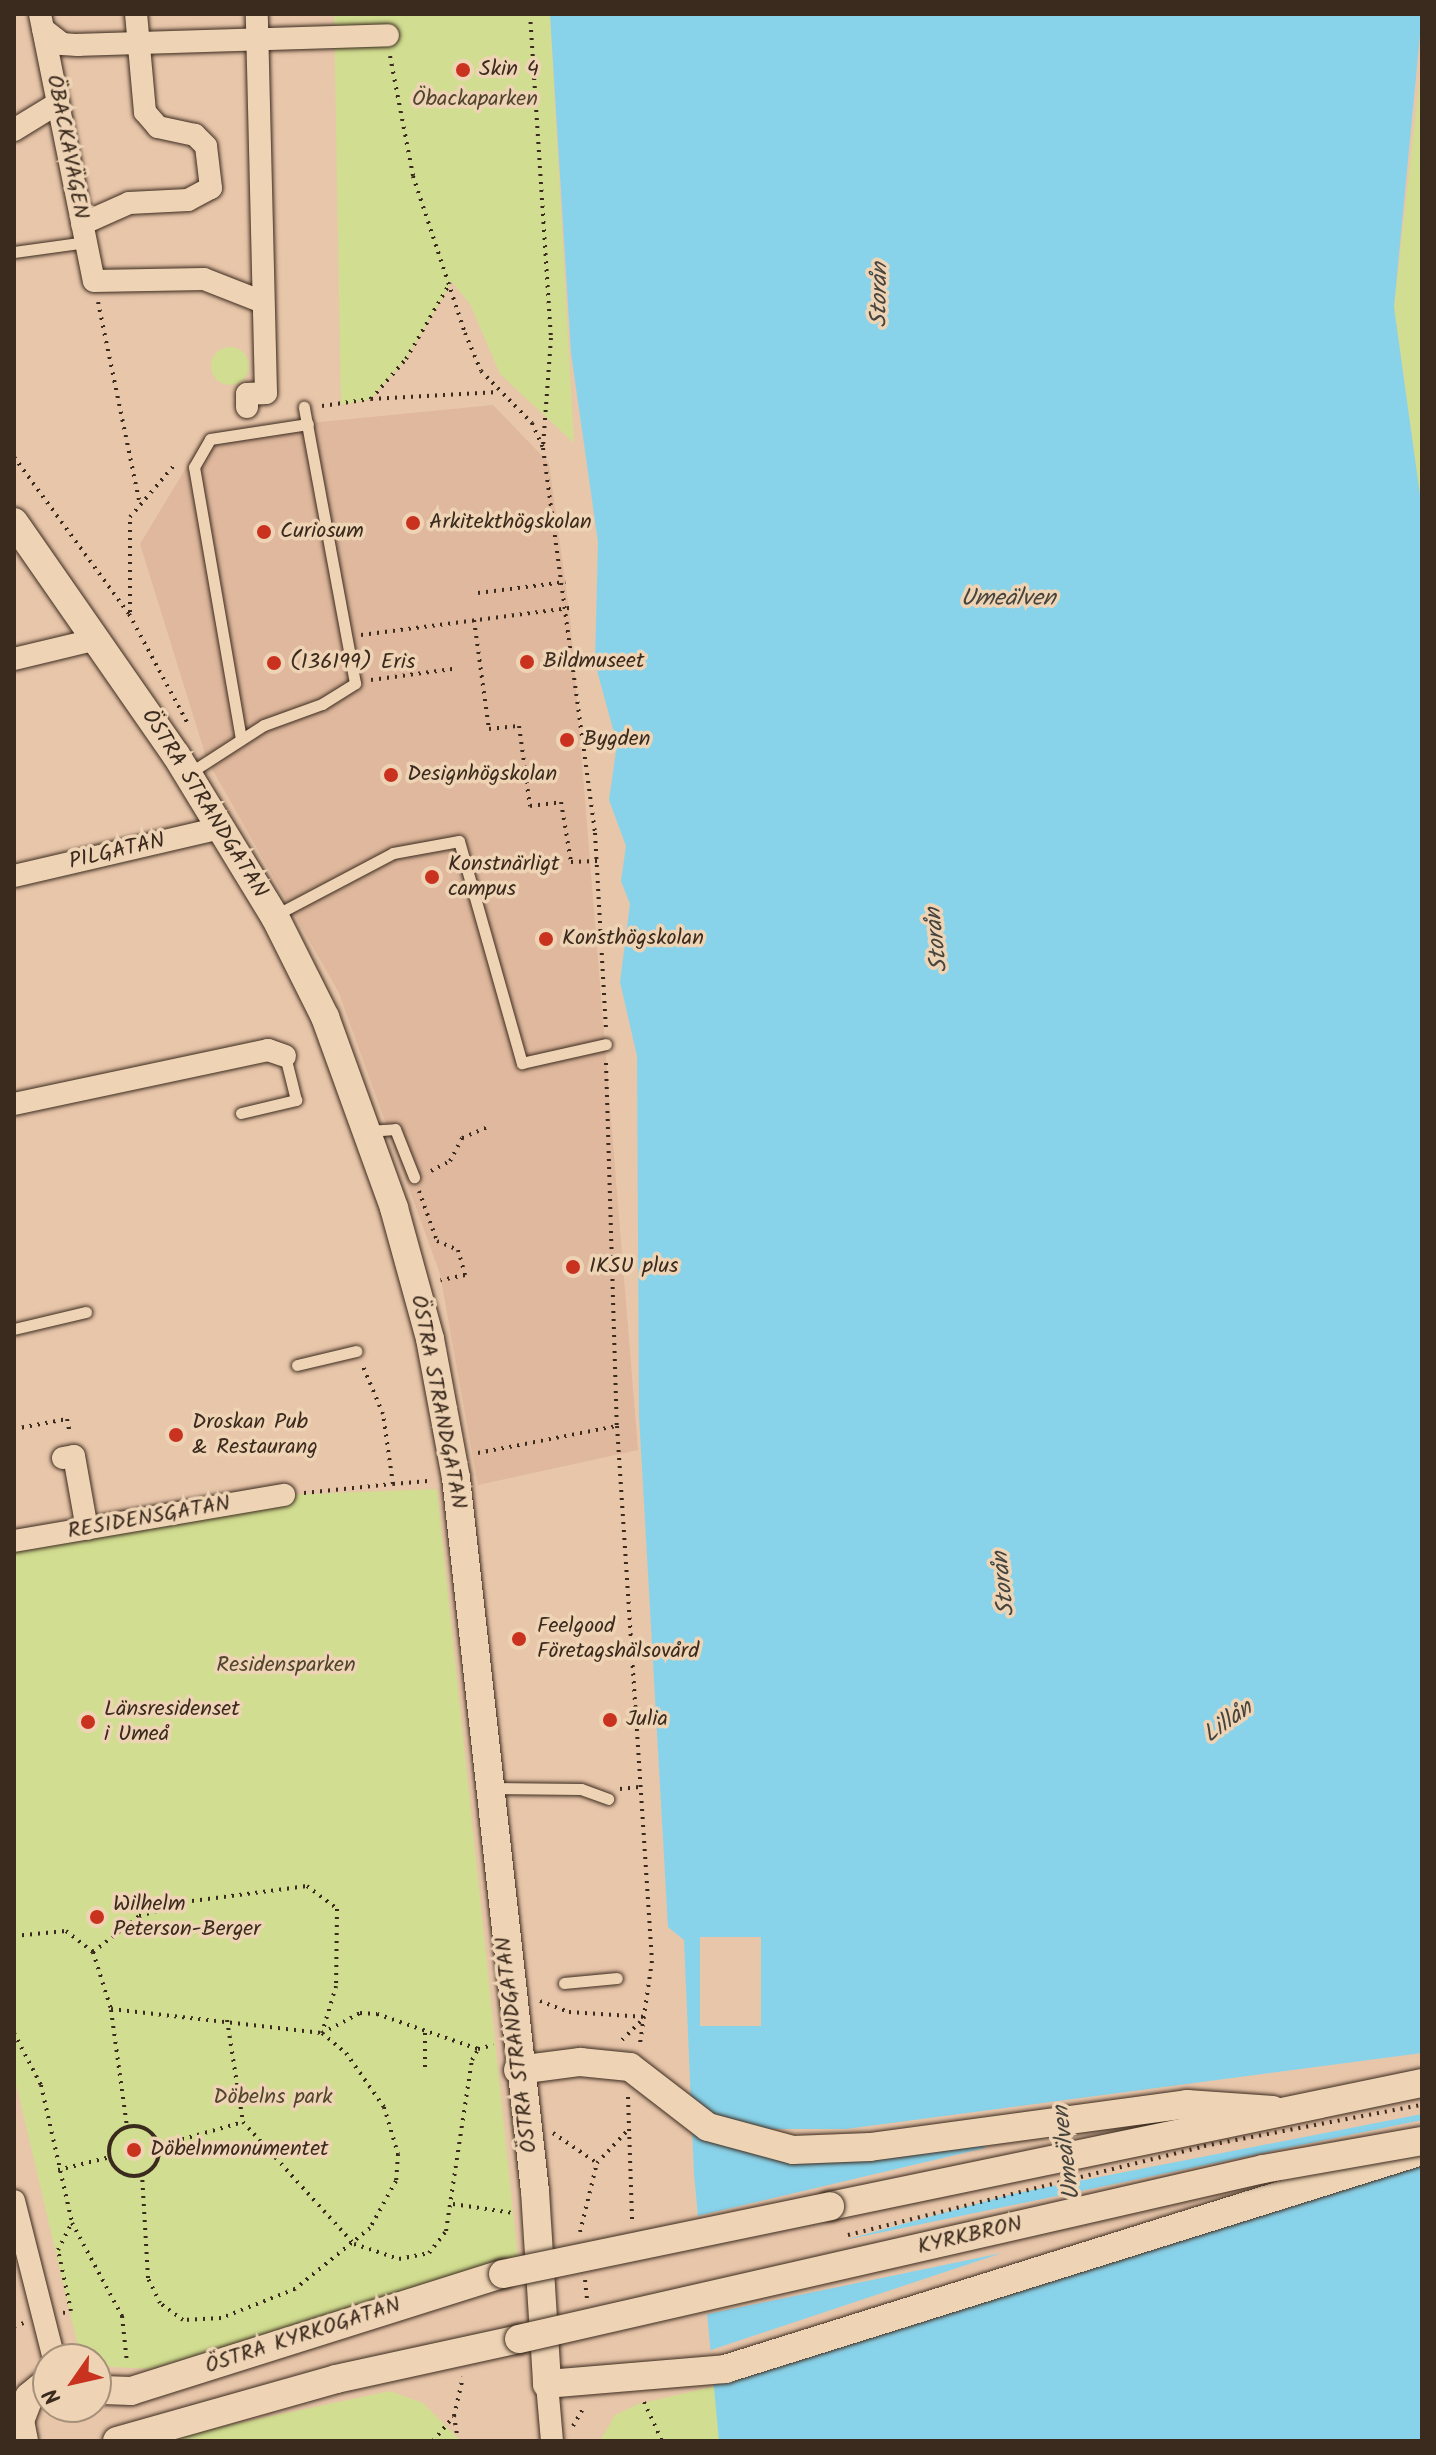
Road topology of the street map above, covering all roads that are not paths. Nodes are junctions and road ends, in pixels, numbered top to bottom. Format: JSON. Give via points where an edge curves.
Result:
{"nodes":[{"id":1,"x":136,"y":14,"type":"edge"},
{"id":2,"x":257,"y":14,"type":"edge"},
{"id":3,"x":41,"y":21,"type":"edge"},
{"id":4,"x":388,"y":35,"type":"road end"},
{"id":5,"x":258,"y":41,"type":"junction"},
{"id":6,"x":134,"y":42,"type":"junction"},
{"id":7,"x":58,"y":103,"type":"junction"},
{"id":8,"x":14,"y":130,"type":"edge"},
{"id":9,"x":84,"y":233,"type":"junction"},
{"id":10,"x":14,"y":252,"type":"edge"},
{"id":11,"x":263,"y":302,"type":"junction"},
{"id":12,"x":247,"y":407,"type":"dead end"},
{"id":13,"x":304,"y":407,"type":"dead end"},
{"id":14,"x":308,"y":424,"type":"junction"},
{"id":15,"x":14,"y":522,"type":"edge"},
{"id":16,"x":93,"y":640,"type":"junction"},
{"id":17,"x":14,"y":659,"type":"edge"},
{"id":18,"x":241,"y":739,"type":"junction"},
{"id":19,"x":188,"y":774,"type":"junction"},
{"id":20,"x":221,"y":828,"type":"junction"},
{"id":21,"x":14,"y":876,"type":"edge"},
{"id":22,"x":285,"y":910,"type":"dead end"},
{"id":23,"x":606,"y":1044,"type":"road end"},
{"id":24,"x":285,"y":1056,"type":"joint"},
{"id":25,"x":14,"y":1104,"type":"edge"},
{"id":26,"x":241,"y":1113,"type":"dead end"},
{"id":27,"x":368,"y":1131,"type":"junction"},
{"id":28,"x":414,"y":1177,"type":"road end"},
{"id":29,"x":86,"y":1312,"type":"dead end"},
{"id":30,"x":14,"y":1329,"type":"edge"},
{"id":31,"x":356,"y":1351,"type":"road end"},
{"id":32,"x":297,"y":1365,"type":"dead end"},
{"id":33,"x":69,"y":1457,"type":"road end"},
{"id":34,"x":284,"y":1495,"type":"road end"},
{"id":35,"x":87,"y":1529,"type":"junction"},
{"id":36,"x":14,"y":1541,"type":"edge"},
{"id":37,"x":487,"y":1787,"type":"junction"},
{"id":38,"x":608,"y":1799,"type":"dead end"},
{"id":39,"x":617,"y":1978,"type":"dead end"},
{"id":40,"x":564,"y":1983,"type":"dead end"},
{"id":41,"x":518,"y":2070,"type":"junction"},
{"id":42,"x":1422,"y":2083,"type":"edge"},
{"id":43,"x":1273,"y":2110,"type":"junction"},
{"id":44,"x":1422,"y":2141,"type":"edge"},
{"id":45,"x":1422,"y":2151,"type":"edge"},
{"id":46,"x":14,"y":2201,"type":"edge"},
{"id":47,"x":519,"y":2339,"type":"joint"},
{"id":48,"x":50,"y":2343,"type":"edge"},
{"id":49,"x":547,"y":2384,"type":"junction"},
{"id":50,"x":112,"y":2389,"type":"edge"},
{"id":51,"x":32,"y":2394,"type":"edge"},
{"id":52,"x":112,"y":2407,"type":"edge"},
{"id":53,"x":20,"y":2438,"type":"edge"},
{"id":54,"x":116,"y":2441,"type":"edge"},
{"id":55,"x":552,"y":2441,"type":"edge"}],
"edges":[{"from":1,"to":6,"type":"street"},
{"from":2,"to":5,"type":"street"},
{"from":3,"to":6,"type":"street","via":[[62,44]]},
{"from":3,"to":7,"type":"street","name":"ÖBACKAVÄGEN"},
{"from":4,"to":5,"type":"street"},
{"from":5,"to":6,"type":"street"},
{"from":5,"to":11,"type":"street"},
{"from":6,"to":9,"type":"street","via":[[145,112],[158,127],[195,135],[206,146],[211,188],[188,200],[114,207]]},
{"from":7,"to":8,"type":"street"},
{"from":7,"to":9,"type":"street","name":"ÖBACKAVÄGEN"},
{"from":9,"to":10,"type":"lane"},
{"from":9,"to":11,"type":"street","name":"ÖBACKAVÄGEN","via":[[94,281],[193,277]]},
{"from":11,"to":12,"type":"street","via":[[266,393],[247,394]]},
{"from":13,"to":14,"type":"lane"},
{"from":14,"to":18,"type":"lane","via":[[355,683]]},
{"from":14,"to":18,"type":"lane","via":[[210,439],[194,467]]},
{"from":15,"to":16,"type":"street","name":"ÖSTRA STRANDGATAN"},
{"from":16,"to":17,"type":"street"},
{"from":16,"to":19,"type":"street","name":"ÖSTRA STRANDGATAN"},
{"from":18,"to":19,"type":"lane"},
{"from":19,"to":20,"type":"street","name":"ÖSTRA STRANDGATAN"},
{"from":20,"to":21,"type":"street","name":"PILGATAN"},
{"from":20,"to":27,"type":"street","name":"ÖSTRA STRANDGATAN","via":[[325,1017]]},
{"from":22,"to":23,"type":"lane","via":[[381,858],[459,841],[522,1063]]},
{"from":24,"to":25,"type":"street","via":[[268,1050]]},
{"from":24,"to":26,"type":"lane","via":[[296,1100]]},
{"from":27,"to":28,"type":"lane","via":[[395,1129]]},
{"from":27,"to":37,"type":"street","name":"ÖSTRA STRANDGATAN","via":[[430,1339],[456,1478]]},
{"from":29,"to":30,"type":"lane"},
{"from":31,"to":32,"type":"lane"},
{"from":33,"to":35,"type":"street"},
{"from":34,"to":35,"type":"street","name":"RESIDENSGATAN"},
{"from":35,"to":36,"type":"street","name":"RESIDENSGATAN"},
{"from":37,"to":38,"type":"lane","via":[[581,1789]]},
{"from":37,"to":41,"type":"street","name":"ÖSTRA STRANDGATAN"},
{"from":39,"to":40,"type":"lane"},
{"from":41,"to":43,"type":"street","via":[[626,2068],[708,2127],[793,2150],[870,2147],[1187,2104]]},
{"from":41,"to":49,"type":"street","name":"ÖSTRA STRANDGATAN"},
{"from":42,"to":43,"type":"street"},
{"from":43,"to":50,"type":"street","name":"ÖSTRA KYRKOGATAN","bridge":true,"via":[[503,2274],[131,2391]]},
{"from":44,"to":47,"type":"street","name":"KYRKBRON","bridge":true,"via":[[1263,2169]]},
{"from":45,"to":49,"type":"street","via":[[708,2373]]},
{"from":46,"to":48,"type":"street"},
{"from":47,"to":54,"type":"street","name":"ÖSTRA KYRKOGATAN","via":[[336,2379]]},
{"from":49,"to":55,"type":"street"},
{"from":51,"to":53,"type":"street"},
{"from":52,"to":54,"type":"street","name":"ÖSTRA KYRKOGATAN"}]}
